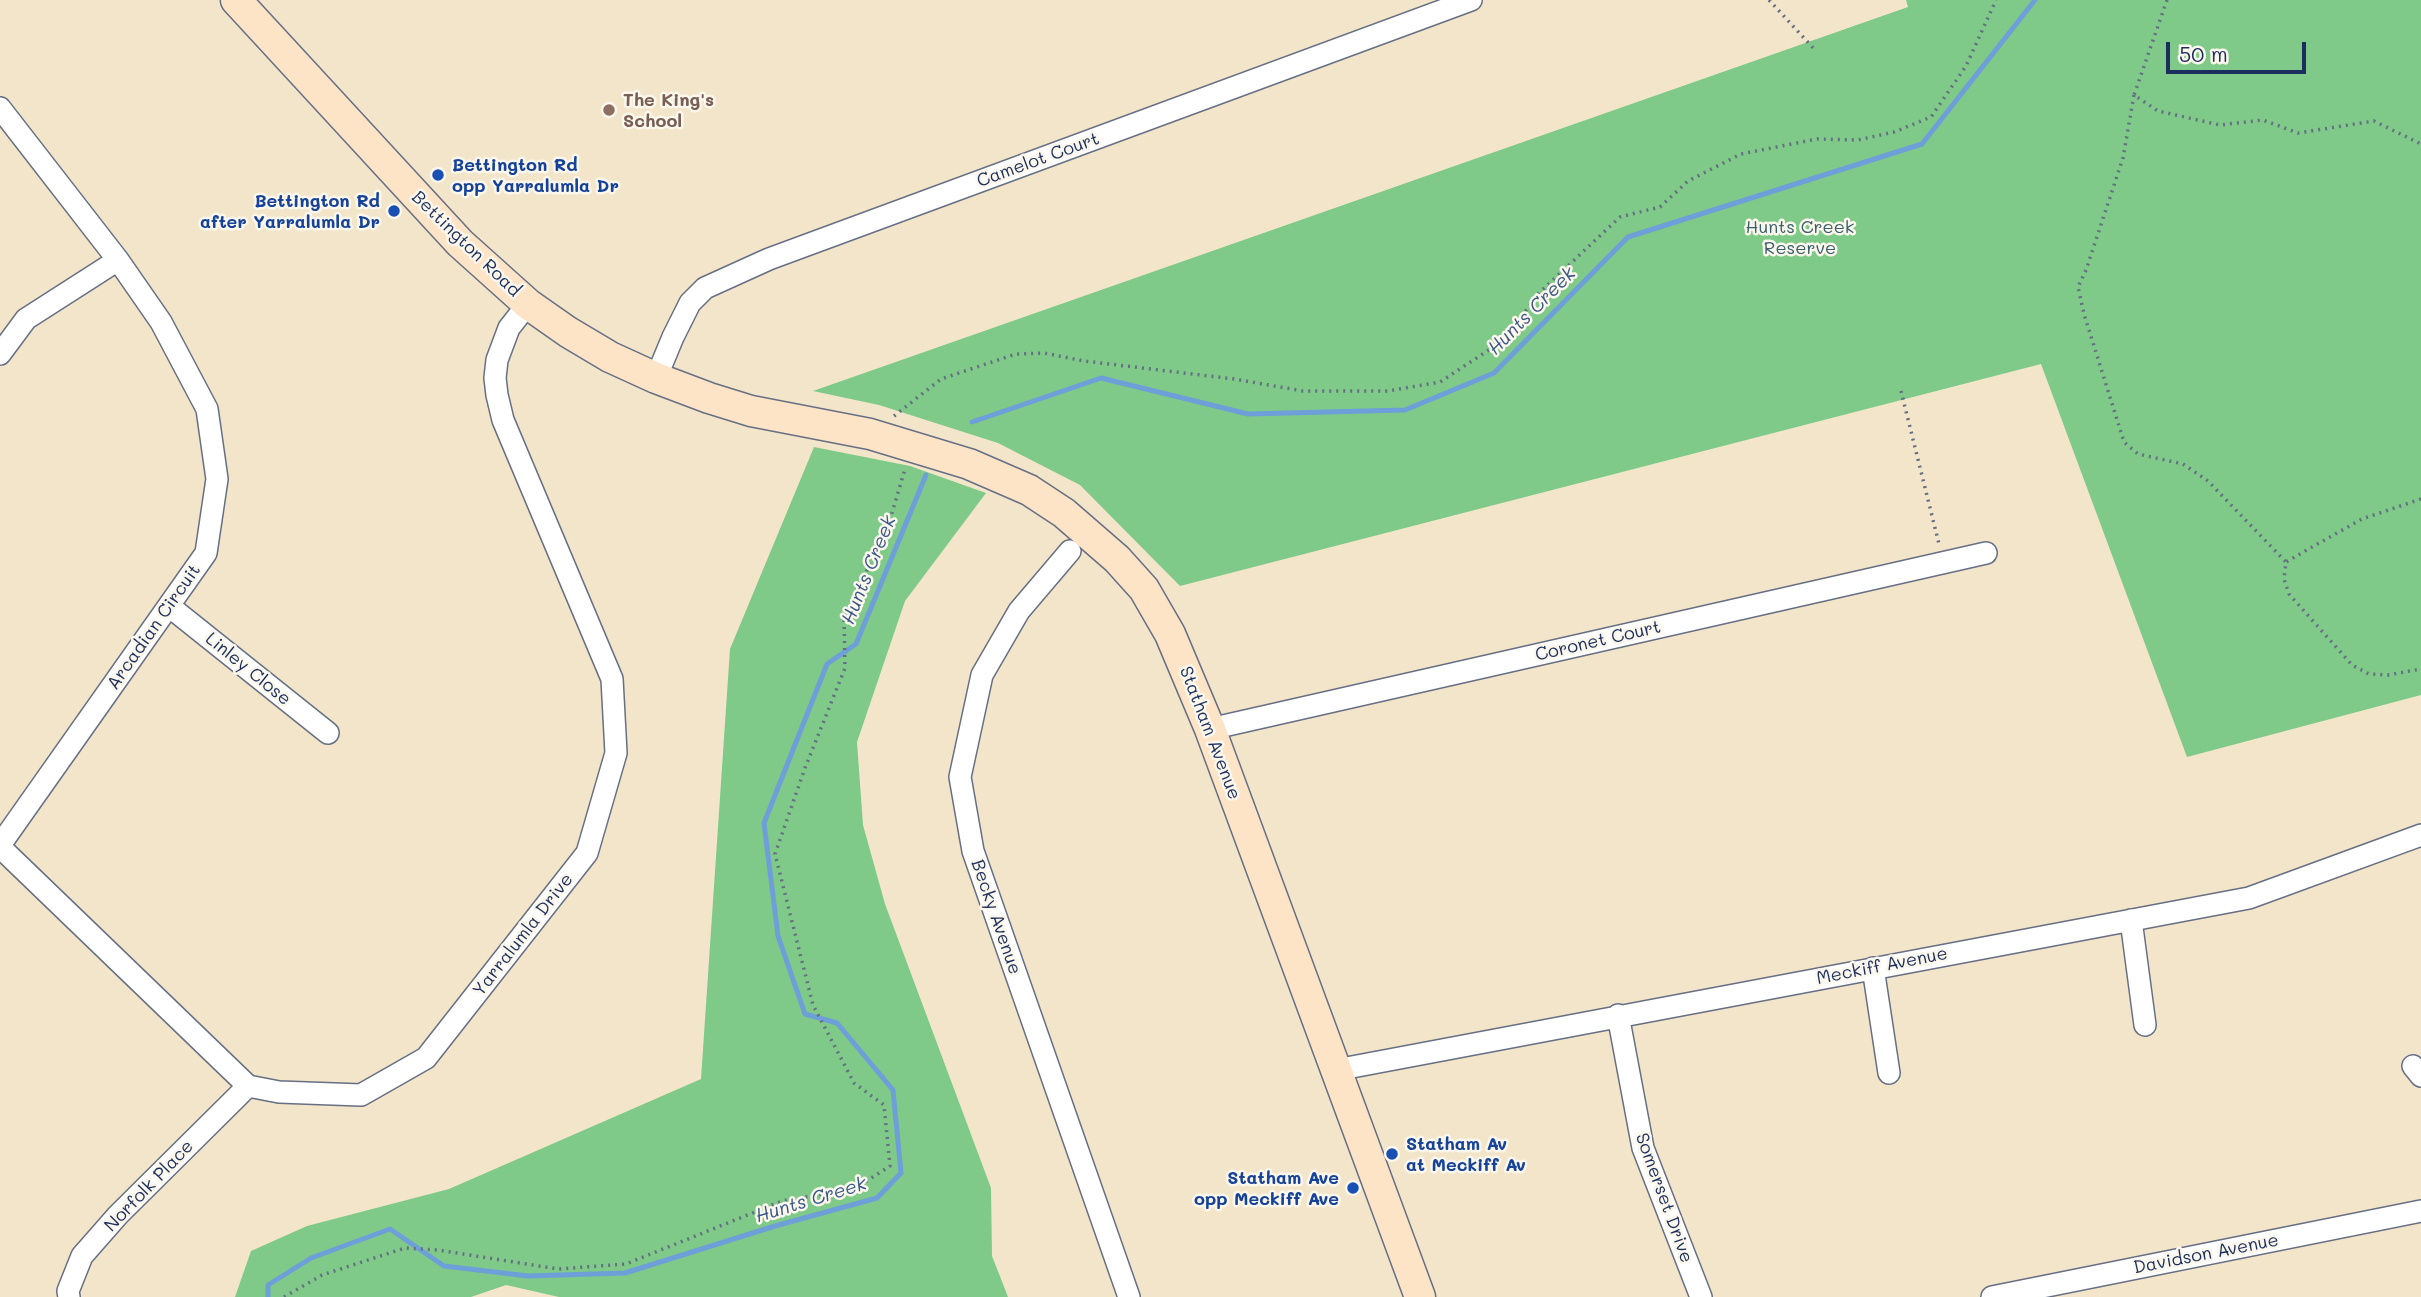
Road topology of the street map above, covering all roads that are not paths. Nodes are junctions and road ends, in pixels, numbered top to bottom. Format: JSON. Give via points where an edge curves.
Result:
{"nodes":[{"id":1,"x":236,"y":0,"type":"edge"},
{"id":2,"x":1471,"y":0,"type":"edge"},
{"id":3,"x":0,"y":108,"type":"edge"},
{"id":4,"x":118,"y":260,"type":"junction"},
{"id":5,"x":528,"y":304,"type":"junction"},
{"id":6,"x":0,"y":354,"type":"edge"},
{"id":7,"x":656,"y":378,"type":"junction"},
{"id":8,"x":751,"y":411,"type":"joint"},
{"id":9,"x":1070,"y":551,"type":"dead end"},
{"id":10,"x":1986,"y":553,"type":"dead end"},
{"id":11,"x":169,"y":606,"type":"junction"},
{"id":12,"x":1210,"y":729,"type":"junction"},
{"id":13,"x":328,"y":733,"type":"dead end"},
{"id":14,"x":2421,"y":835,"type":"edge"},
{"id":15,"x":0,"y":846,"type":"edge"},
{"id":16,"x":2131,"y":920,"type":"junction"},
{"id":17,"x":1872,"y":968,"type":"junction"},
{"id":18,"x":1618,"y":1015,"type":"junction"},
{"id":19,"x":2145,"y":1025,"type":"dead end"},
{"id":20,"x":1336,"y":1070,"type":"junction"},
{"id":21,"x":1889,"y":1073,"type":"dead end"},
{"id":22,"x":248,"y":1086,"type":"junction"},
{"id":23,"x":2421,"y":1211,"type":"edge"},
{"id":24,"x":69,"y":1297,"type":"edge"},
{"id":25,"x":1129,"y":1297,"type":"edge"},
{"id":26,"x":1420,"y":1297,"type":"edge"},
{"id":27,"x":1701,"y":1297,"type":"edge"},
{"id":28,"x":1992,"y":1297,"type":"edge"}],
"edges":[{"from":1,"to":5,"type":"main road","name":"Bettington Road","via":[[460,243]]},
{"from":2,"to":7,"type":"street","name":"Camelot Court","via":[[782,254],[705,288],[690,303]]},
{"from":3,"to":4,"type":"street","name":"Arcadian Circuit"},
{"from":4,"to":6,"type":"street","via":[[26,319]]},
{"from":4,"to":11,"type":"street","name":"Arcadian Circuit","via":[[161,323],[207,409],[217,479],[206,553]]},
{"from":5,"to":7,"type":"main road","name":"Bettington Road","via":[[610,357]]},
{"from":5,"to":22,"type":"street","name":"Yarralumla Drive","via":[[509,328],[497,360],[500,408],[612,679],[617,753],[587,853],[426,1058],[361,1095],[279,1092]]},
{"from":7,"to":8,"type":"main road","name":"Bettington Road"},
{"from":8,"to":12,"type":"main road","name":"Statham Avenue","via":[[870,434],[968,464],[1029,491],[1064,513],[1144,589],[1170,634]]},
{"from":9,"to":25,"type":"street","name":"Becky Avenue","via":[[1019,611],[982,675],[960,777],[973,851]]},
{"from":10,"to":12,"type":"street","name":"Coronet Court"},
{"from":11,"to":13,"type":"street","name":"Linley Close"},
{"from":11,"to":15,"type":"street","name":"Arcadian Circuit"},
{"from":12,"to":20,"type":"main road","name":"Statham Avenue"},
{"from":14,"to":16,"type":"street","name":"Meckiff Avenue","via":[[2249,898]]},
{"from":15,"to":22,"type":"street"},
{"from":16,"to":17,"type":"street","name":"Meckiff Avenue"},
{"from":16,"to":19,"type":"street"},
{"from":17,"to":18,"type":"street","name":"Meckiff Avenue"},
{"from":17,"to":21,"type":"street"},
{"from":18,"to":20,"type":"street","name":"Meckiff Avenue"},
{"from":18,"to":27,"type":"street","name":"Somerset Drive","via":[[1643,1148]]},
{"from":20,"to":26,"type":"main road","name":"Statham Avenue"},
{"from":22,"to":24,"type":"street","name":"Norfolk Place","via":[[82,1256]]},
{"from":23,"to":28,"type":"street","name":"Davidson Avenue"}]}
